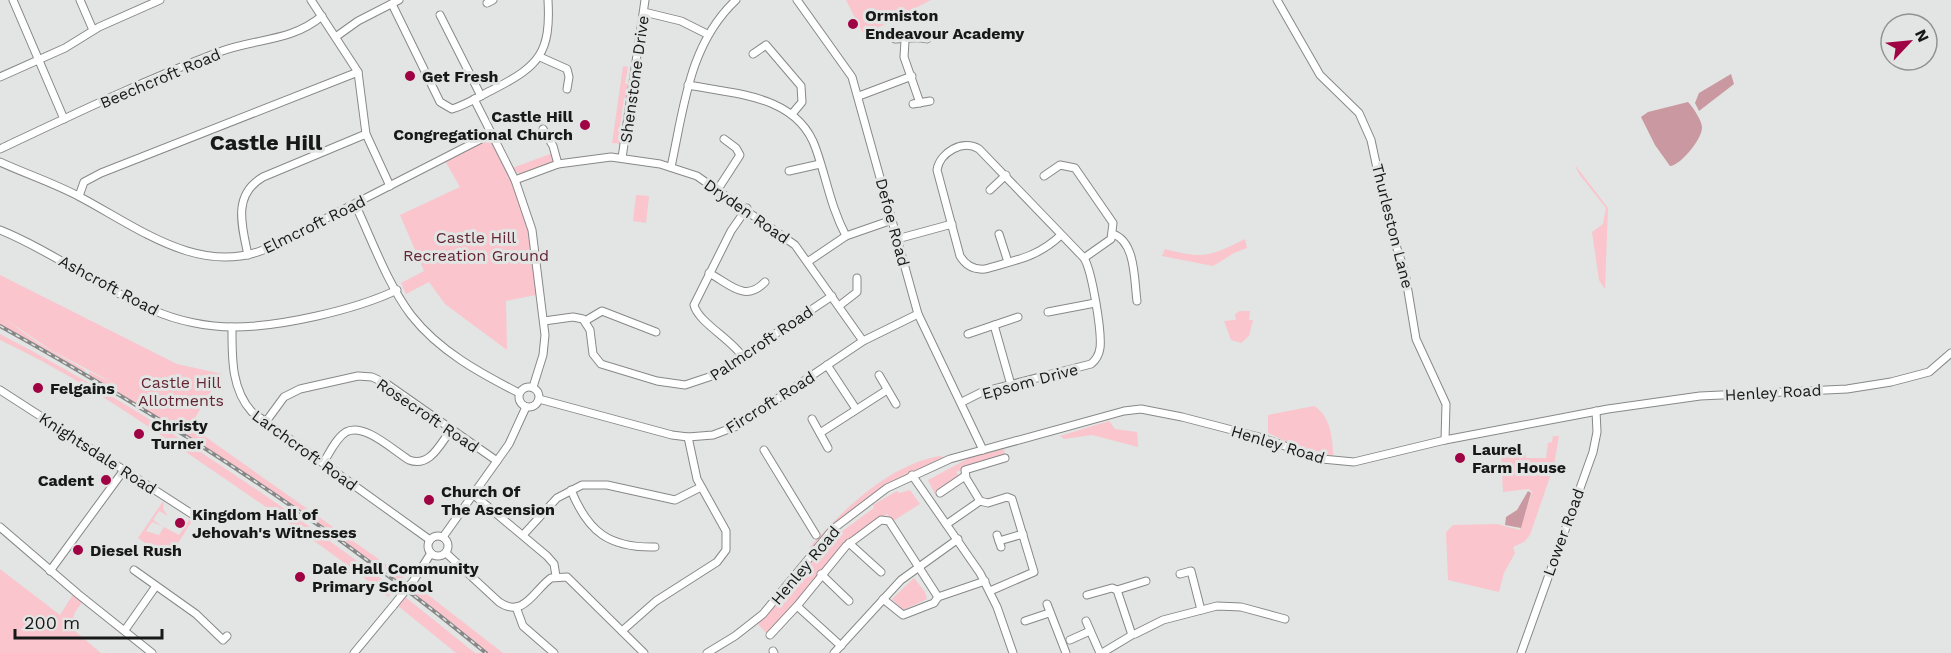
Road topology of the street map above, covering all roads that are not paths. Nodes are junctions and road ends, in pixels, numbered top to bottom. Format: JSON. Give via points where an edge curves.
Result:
{"nodes":[{"id":1,"x":13,"y":0,"type":"edge"},
{"id":2,"x":80,"y":0,"type":"edge"},
{"id":3,"x":160,"y":0,"type":"edge"},
{"id":4,"x":311,"y":0,"type":"edge"},
{"id":5,"x":548,"y":0,"type":"edge"},
{"id":6,"x":645,"y":0,"type":"edge"},
{"id":7,"x":735,"y":0,"type":"edge"},
{"id":8,"x":797,"y":0,"type":"edge"},
{"id":9,"x":1277,"y":0,"type":"edge"},
{"id":10,"x":396,"y":2,"type":"edge"},
{"id":11,"x":644,"y":12,"type":"junction"},
{"id":12,"x":440,"y":15,"type":"dead end"},
{"id":13,"x":322,"y":16,"type":"junction"},
{"id":14,"x":93,"y":30,"type":"junction"},
{"id":15,"x":707,"y":34,"type":"junction"},
{"id":16,"x":337,"y":36,"type":"junction"},
{"id":17,"x":895,"y":39,"type":"dead end"},
{"id":18,"x":927,"y":39,"type":"dead end"},
{"id":19,"x":905,"y":41,"type":"junction"},
{"id":20,"x":753,"y":54,"type":"dead end"},
{"id":21,"x":540,"y":57,"type":"junction"},
{"id":22,"x":39,"y":59,"type":"junction"},
{"id":23,"x":358,"y":72,"type":"junction"},
{"id":24,"x":912,"y":76,"type":"junction"},
{"id":25,"x":0,"y":77,"type":"edge"},
{"id":26,"x":688,"y":85,"type":"junction"},
{"id":27,"x":567,"y":89,"type":"dead end"},
{"id":28,"x":858,"y":96,"type":"junction"},
{"id":29,"x":477,"y":98,"type":"junction"},
{"id":30,"x":930,"y":101,"type":"dead end"},
{"id":31,"x":792,"y":114,"type":"junction"},
{"id":32,"x":64,"y":119,"type":"junction"},
{"id":33,"x":543,"y":129,"type":"dead end"},
{"id":34,"x":366,"y":134,"type":"junction"},
{"id":35,"x":491,"y":134,"type":"junction"},
{"id":36,"x":724,"y":139,"type":"dead end"},
{"id":37,"x":0,"y":149,"type":"edge"},
{"id":38,"x":622,"y":158,"type":"junction"},
{"id":39,"x":0,"y":162,"type":"edge"},
{"id":40,"x":558,"y":164,"type":"junction"},
{"id":41,"x":820,"y":164,"type":"junction"},
{"id":42,"x":671,"y":167,"type":"junction"},
{"id":43,"x":789,"y":171,"type":"dead end"},
{"id":44,"x":1046,"y":171,"type":"dead end"},
{"id":45,"x":1005,"y":175,"type":"junction"},
{"id":46,"x":515,"y":180,"type":"junction"},
{"id":47,"x":390,"y":186,"type":"junction"},
{"id":48,"x":718,"y":189,"type":"junction"},
{"id":49,"x":990,"y":190,"type":"dead end"},
{"id":50,"x":79,"y":196,"type":"junction"},
{"id":51,"x":355,"y":204,"type":"junction"},
{"id":52,"x":747,"y":208,"type":"junction"},
{"id":53,"x":892,"y":220,"type":"junction"},
{"id":54,"x":952,"y":224,"type":"junction"},
{"id":55,"x":0,"y":230,"type":"edge"},
{"id":56,"x":1000,"y":234,"type":"dead end"},
{"id":57,"x":1113,"y":234,"type":"junction"},
{"id":58,"x":1061,"y":235,"type":"junction"},
{"id":59,"x":846,"y":236,"type":"junction"},
{"id":60,"x":897,"y":239,"type":"junction"},
{"id":61,"x":248,"y":255,"type":"junction"},
{"id":62,"x":1084,"y":258,"type":"junction"},
{"id":63,"x":809,"y":261,"type":"junction"},
{"id":64,"x":1008,"y":262,"type":"junction"},
{"id":65,"x":709,"y":273,"type":"junction"},
{"id":66,"x":857,"y":278,"type":"dead end"},
{"id":67,"x":765,"y":282,"type":"dead end"},
{"id":68,"x":397,"y":290,"type":"junction"},
{"id":69,"x":832,"y":296,"type":"junction"},
{"id":70,"x":1139,"y":297,"type":"dead end"},
{"id":71,"x":1095,"y":303,"type":"junction"},
{"id":72,"x":839,"y":306,"type":"junction"},
{"id":73,"x":1048,"y":312,"type":"dead end"},
{"id":74,"x":918,"y":314,"type":"junction"},
{"id":75,"x":1018,"y":317,"type":"dead end"},
{"id":76,"x":544,"y":321,"type":"junction"},
{"id":77,"x":585,"y":321,"type":"junction"},
{"id":78,"x":994,"y":325,"type":"junction"},
{"id":79,"x":232,"y":327,"type":"junction"},
{"id":80,"x":656,"y":332,"type":"dead end"},
{"id":81,"x":968,"y":334,"type":"dead end"},
{"id":82,"x":863,"y":341,"type":"junction"},
{"id":83,"x":1951,"y":353,"type":"edge"},
{"id":84,"x":742,"y":356,"type":"junction"},
{"id":85,"x":827,"y":365,"type":"junction"},
{"id":86,"x":879,"y":375,"type":"dead end"},
{"id":87,"x":1011,"y":385,"type":"junction"},
{"id":88,"x":533,"y":387,"type":"junction"},
{"id":89,"x":0,"y":390,"type":"edge"},
{"id":90,"x":887,"y":390,"type":"junction"},
{"id":91,"x":519,"y":393,"type":"junction"},
{"id":92,"x":539,"y":399,"type":"junction"},
{"id":93,"x":962,"y":402,"type":"junction"},
{"id":94,"x":896,"y":404,"type":"dead end"},
{"id":95,"x":526,"y":407,"type":"junction"},
{"id":96,"x":856,"y":409,"type":"junction"},
{"id":97,"x":1596,"y":411,"type":"junction"},
{"id":98,"x":812,"y":419,"type":"dead end"},
{"id":99,"x":265,"y":423,"type":"junction"},
{"id":100,"x":451,"y":430,"type":"junction"},
{"id":101,"x":820,"y":433,"type":"junction"},
{"id":102,"x":688,"y":437,"type":"junction"},
{"id":103,"x":1445,"y":440,"type":"junction"},
{"id":104,"x":828,"y":448,"type":"dead end"},
{"id":105,"x":764,"y":450,"type":"dead end"},
{"id":106,"x":983,"y":450,"type":"junction"},
{"id":107,"x":1005,"y":458,"type":"dead end"},
{"id":108,"x":497,"y":461,"type":"junction"},
{"id":109,"x":322,"y":463,"type":"junction"},
{"id":110,"x":124,"y":470,"type":"junction"},
{"id":111,"x":912,"y":475,"type":"junction"},
{"id":112,"x":965,"y":476,"type":"junction"},
{"id":113,"x":701,"y":487,"type":"junction"},
{"id":114,"x":571,"y":490,"type":"junction"},
{"id":115,"x":940,"y":493,"type":"dead end"},
{"id":116,"x":474,"y":495,"type":"junction"},
{"id":117,"x":980,"y":501,"type":"junction"},
{"id":118,"x":195,"y":516,"type":"dead end"},
{"id":119,"x":947,"y":524,"type":"junction"},
{"id":120,"x":0,"y":527,"type":"edge"},
{"id":121,"x":524,"y":534,"type":"junction"},
{"id":122,"x":1023,"y":534,"type":"junction"},
{"id":123,"x":816,"y":535,"type":"dead end"},
{"id":124,"x":443,"y":537,"type":"junction"},
{"id":125,"x":958,"y":539,"type":"junction"},
{"id":126,"x":430,"y":540,"type":"junction"},
{"id":127,"x":999,"y":541,"type":"dead end"},
{"id":128,"x":849,"y":543,"type":"junction"},
{"id":129,"x":655,"y":548,"type":"dead end"},
{"id":130,"x":431,"y":553,"type":"junction"},
{"id":131,"x":446,"y":553,"type":"junction"},
{"id":132,"x":919,"y":566,"type":"junction"},
{"id":133,"x":134,"y":570,"type":"dead end"},
{"id":134,"x":50,"y":571,"type":"junction"},
{"id":135,"x":881,"y":572,"type":"dead end"},
{"id":136,"x":821,"y":574,"type":"junction"},
{"id":137,"x":1180,"y":574,"type":"dead end"},
{"id":138,"x":556,"y":576,"type":"junction"},
{"id":139,"x":985,"y":581,"type":"junction"},
{"id":140,"x":1146,"y":581,"type":"dead end"},
{"id":141,"x":156,"y":586,"type":"junction"},
{"id":142,"x":1117,"y":590,"type":"junction"},
{"id":143,"x":990,"y":591,"type":"junction"},
{"id":144,"x":1087,"y":595,"type":"dead end"},
{"id":145,"x":938,"y":597,"type":"junction"},
{"id":146,"x":883,"y":599,"type":"junction"},
{"id":147,"x":849,"y":601,"type":"dead end"},
{"id":148,"x":1047,"y":604,"type":"dead end"},
{"id":149,"x":516,"y":607,"type":"junction"},
{"id":150,"x":796,"y":607,"type":"junction"},
{"id":151,"x":1201,"y":610,"type":"junction"},
{"id":152,"x":1049,"y":613,"type":"junction"},
{"id":153,"x":1285,"y":619,"type":"dead end"},
{"id":154,"x":1025,"y":621,"type":"dead end"},
{"id":155,"x":1086,"y":621,"type":"dead end"},
{"id":156,"x":124,"y":630,"type":"junction"},
{"id":157,"x":622,"y":631,"type":"junction"},
{"id":158,"x":1090,"y":631,"type":"junction"},
{"id":159,"x":1133,"y":634,"type":"junction"},
{"id":160,"x":770,"y":635,"type":"dead end"},
{"id":161,"x":227,"y":636,"type":"dead end"},
{"id":162,"x":1070,"y":640,"type":"dead end"},
{"id":163,"x":841,"y":646,"type":"junction"},
{"id":164,"x":152,"y":653,"type":"edge"},
{"id":165,"x":354,"y":653,"type":"edge"},
{"id":166,"x":555,"y":653,"type":"edge"},
{"id":167,"x":644,"y":653,"type":"edge"},
{"id":168,"x":707,"y":653,"type":"edge"},
{"id":169,"x":834,"y":653,"type":"edge"},
{"id":170,"x":1013,"y":653,"type":"edge"},
{"id":171,"x":1066,"y":653,"type":"edge"},
{"id":172,"x":1101,"y":653,"type":"edge"},
{"id":173,"x":1521,"y":653,"type":"edge"}],
"edges":[{"from":1,"to":22,"type":"street"},
{"from":2,"to":14,"type":"street"},
{"from":3,"to":14,"type":"street"},
{"from":4,"to":13,"type":"street"},
{"from":5,"to":21,"type":"street","via":[[549,31]]},
{"from":6,"to":11,"type":"street","name":"Shenstone Drive"},
{"from":7,"to":15,"type":"street"},
{"from":8,"to":28,"type":"street","name":"Defoe Road","via":[[844,64]]},
{"from":9,"to":103,"type":"street","name":"Thurleston Lane","via":[[1320,75],[1359,113],[1371,140],[1389,224],[1405,273],[1416,339],[1446,404]]},
{"from":10,"to":16,"type":"street"},
{"from":10,"to":29,"type":"street","via":[[440,102],[447,109]]},
{"from":11,"to":15,"type":"street","via":[[681,21]]},
{"from":11,"to":38,"type":"street","name":"Shenstone Drive"},
{"from":12,"to":29,"type":"street"},
{"from":13,"to":16,"type":"street"},
{"from":13,"to":32,"type":"street","name":"Beechcroft Road","via":[[301,32],[221,51]]},
{"from":14,"to":22,"type":"street"},
{"from":15,"to":26,"type":"street"},
{"from":16,"to":23,"type":"street"},
{"from":17,"to":19,"type":"street"},
{"from":18,"to":19,"type":"street","via":[[918,34]]},
{"from":19,"to":24,"type":"street","via":[[904,57]]},
{"from":20,"to":31,"type":"street","via":[[766,45],[801,86],[802,102]]},
{"from":21,"to":27,"type":"street","via":[[567,69]]},
{"from":21,"to":29,"type":"street","via":[[522,75]]},
{"from":22,"to":25,"type":"street"},
{"from":22,"to":32,"type":"street"},
{"from":23,"to":34,"type":"street"},
{"from":23,"to":50,"type":"street","via":[[101,173],[84,182]]},
{"from":24,"to":28,"type":"street"},
{"from":24,"to":30,"type":"street","via":[[916,104]]},
{"from":26,"to":31,"type":"street","via":[[766,101]]},
{"from":26,"to":42,"type":"street"},
{"from":28,"to":53,"type":"street","name":"Defoe Road"},
{"from":29,"to":35,"type":"street"},
{"from":31,"to":41,"type":"street","via":[[812,139]]},
{"from":32,"to":37,"type":"street","name":"Beechcroft Road"},
{"from":33,"to":40,"type":"street","via":[[554,147]]},
{"from":34,"to":47,"type":"street"},
{"from":34,"to":61,"type":"street","via":[[252,184],[240,212]]},
{"from":35,"to":46,"type":"street"},
{"from":35,"to":47,"type":"street","name":"Elmcroft Road"},
{"from":36,"to":48,"type":"street","via":[[740,155]]},
{"from":38,"to":40,"type":"street","name":"Dryden Road"},
{"from":38,"to":42,"type":"street","name":"Dryden Road"},
{"from":39,"to":50,"type":"street","name":"Elmcroft Road"},
{"from":40,"to":46,"type":"street","name":"Dryden Road"},
{"from":41,"to":43,"type":"street"},
{"from":41,"to":59,"type":"street","via":[[832,209]]},
{"from":42,"to":48,"type":"street","name":"Dryden Road"},
{"from":44,"to":57,"type":"street","via":[[1064,165],[1077,170],[1113,224]]},
{"from":45,"to":49,"type":"street"},
{"from":45,"to":54,"type":"street","name":"Epsom Drive","via":[[972,145],[963,145],[943,156],[937,171]]},
{"from":45,"to":58,"type":"street","name":"Epsom Drive"},
{"from":46,"to":76,"type":"street","via":[[532,230]]},
{"from":47,"to":51,"type":"street","name":"Elmcroft Road"},
{"from":48,"to":52,"type":"street","name":"Dryden Road"},
{"from":50,"to":61,"type":"street","name":"Elmcroft Road","via":[[143,233],[177,247],[218,256]]},
{"from":51,"to":61,"type":"street","name":"Elmcroft Road"},
{"from":51,"to":68,"type":"street"},
{"from":52,"to":63,"type":"street","name":"Dryden Road","via":[[789,239]]},
{"from":52,"to":65,"type":"street"},
{"from":53,"to":59,"type":"street"},
{"from":53,"to":60,"type":"street","name":"Defoe Road"},
{"from":54,"to":60,"type":"street"},
{"from":54,"to":64,"type":"street","via":[[960,256],[967,265],[978,270]]},
{"from":55,"to":79,"type":"street","name":"Ashcroft Road","via":[[152,310],[184,320]]},
{"from":56,"to":64,"type":"street"},
{"from":57,"to":62,"type":"street"},
{"from":57,"to":70,"type":"street","via":[[1123,239],[1129,249]]},
{"from":58,"to":62,"type":"street","name":"Epsom Drive"},
{"from":58,"to":64,"type":"street","via":[[1043,251]]},
{"from":59,"to":63,"type":"street"},
{"from":60,"to":74,"type":"street","name":"Defoe Road"},
{"from":62,"to":71,"type":"street","name":"Epsom Drive"},
{"from":63,"to":69,"type":"street","name":"Dryden Road"},
{"from":65,"to":67,"type":"street","via":[[747,293]]},
{"from":65,"to":84,"type":"street","via":[[694,300],[695,311],[733,343]]},
{"from":66,"to":72,"type":"street","via":[[857,292]]},
{"from":68,"to":79,"type":"street","name":"Ashcroft Road","via":[[353,308]]},
{"from":68,"to":91,"type":"street","via":[[415,320],[461,360]]},
{"from":69,"to":72,"type":"street","name":"Dryden Road"},
{"from":69,"to":84,"type":"street","name":"Palmcroft Road"},
{"from":71,"to":73,"type":"street"},
{"from":71,"to":87,"type":"street","name":"Epsom Drive","via":[[1100,347],[1094,362]]},
{"from":72,"to":82,"type":"street","name":"Dryden Road"},
{"from":74,"to":82,"type":"street","name":"Fircroft Road"},
{"from":74,"to":93,"type":"street","name":"Defoe Road"},
{"from":75,"to":78,"type":"street"},
{"from":76,"to":77,"type":"street","via":[[576,317]]},
{"from":76,"to":88,"type":"street","via":[[544,348]]},
{"from":77,"to":80,"type":"street","via":[[602,311]]},
{"from":77,"to":84,"type":"street","name":"Palmcroft Road","via":[[593,354],[600,364],[669,384],[705,380]]},
{"from":78,"to":81,"type":"street"},
{"from":78,"to":87,"type":"street"},
{"from":79,"to":99,"type":"street","name":"Larchcroft Road","via":[[238,390],[248,407]]},
{"from":82,"to":85,"type":"street","name":"Fircroft Road"},
{"from":83,"to":97,"type":"street","name":"Henley Road","via":[[1929,372],[1892,382],[1847,389],[1700,396]]},
{"from":85,"to":96,"type":"street"},
{"from":85,"to":102,"type":"street","name":"Fircroft Road","via":[[737,426],[713,435]]},
{"from":86,"to":90,"type":"street"},
{"from":87,"to":93,"type":"street","name":"Epsom Drive"},
{"from":88,"to":91,"type":"street","via":[[525,387]]},
{"from":88,"to":92,"type":"street"},
{"from":89,"to":110,"type":"street","name":"Knightsdale Road"},
{"from":90,"to":94,"type":"street"},
{"from":90,"to":96,"type":"street"},
{"from":91,"to":95,"type":"street"},
{"from":92,"to":95,"type":"street","via":[[534,406]]},
{"from":92,"to":102,"type":"street","name":"Fircroft Road"},
{"from":93,"to":106,"type":"street","name":"Defoe Road"},
{"from":95,"to":108,"type":"street","via":[[516,433]]},
{"from":96,"to":101,"type":"street"},
{"from":97,"to":103,"type":"street","name":"Henley Road"},
{"from":97,"to":173,"type":"street","name":"Lower Road","via":[[1593,452]]},
{"from":98,"to":101,"type":"street"},
{"from":99,"to":100,"type":"street","name":"Rosecroft Road","via":[[291,392],[361,376],[382,382]]},
{"from":99,"to":109,"type":"street","name":"Larchcroft Road"},
{"from":100,"to":108,"type":"street","name":"Rosecroft Road"},
{"from":100,"to":109,"type":"street","via":[[431,457],[417,463],[365,432],[348,431]]},
{"from":101,"to":104,"type":"street"},
{"from":102,"to":113,"type":"street"},
{"from":103,"to":106,"type":"street","name":"Henley Road","via":[[1354,462],[1322,459],[1259,437],[1137,409]]},
{"from":105,"to":123,"type":"street"},
{"from":106,"to":111,"type":"street","name":"Henley Road"},
{"from":107,"to":112,"type":"street","via":[[966,469]]},
{"from":108,"to":116,"type":"street"},
{"from":109,"to":126,"type":"street","name":"Larchcroft Road"},
{"from":110,"to":118,"type":"street","name":"Knightsdale Road"},
{"from":110,"to":134,"type":"street"},
{"from":111,"to":119,"type":"street"},
{"from":111,"to":168,"type":"street","name":"Henley Road","via":[[848,516],[816,548],[763,614]]},
{"from":112,"to":115,"type":"street"},
{"from":112,"to":117,"type":"street"},
{"from":113,"to":114,"type":"street","via":[[675,500],[600,484]]},
{"from":113,"to":157,"type":"street","via":[[726,531],[723,555],[656,601]]},
{"from":114,"to":121,"type":"street","via":[[553,501]]},
{"from":114,"to":129,"type":"street","via":[[585,518],[599,533],[626,546]]},
{"from":116,"to":121,"type":"street"},
{"from":116,"to":124,"type":"street"},
{"from":117,"to":119,"type":"street"},
{"from":117,"to":122,"type":"street","via":[[988,503],[1011,497]]},
{"from":119,"to":125,"type":"street"},
{"from":120,"to":134,"type":"street"},
{"from":121,"to":138,"type":"street","via":[[551,560]]},
{"from":122,"to":127,"type":"street"},
{"from":122,"to":143,"type":"street","via":[[1034,573]]},
{"from":124,"to":126,"type":"street"},
{"from":124,"to":131,"type":"street","via":[[448,544]]},
{"from":125,"to":132,"type":"street"},
{"from":125,"to":139,"type":"street"},
{"from":126,"to":130,"type":"street"},
{"from":128,"to":132,"type":"street","via":[[886,519]]},
{"from":128,"to":135,"type":"street"},
{"from":128,"to":136,"type":"street"},
{"from":130,"to":131,"type":"street"},
{"from":130,"to":165,"type":"street","bridge":true,"via":[[414,580]]},
{"from":131,"to":149,"type":"street","via":[[499,602]]},
{"from":132,"to":145,"type":"street"},
{"from":132,"to":146,"type":"street"},
{"from":133,"to":141,"type":"street"},
{"from":134,"to":156,"type":"street"},
{"from":136,"to":147,"type":"street"},
{"from":136,"to":150,"type":"street"},
{"from":137,"to":151,"type":"street","via":[[1191,571]]},
{"from":138,"to":149,"type":"street"},
{"from":138,"to":157,"type":"street","via":[[573,581]]},
{"from":139,"to":143,"type":"street"},
{"from":139,"to":145,"type":"street"},
{"from":140,"to":142,"type":"street"},
{"from":141,"to":156,"type":"street"},
{"from":141,"to":161,"type":"street","via":[[196,614],[223,640]]},
{"from":142,"to":144,"type":"street"},
{"from":142,"to":159,"type":"street"},
{"from":143,"to":170,"type":"street"},
{"from":145,"to":146,"type":"street","via":[[934,603],[902,616]]},
{"from":146,"to":163,"type":"street"},
{"from":148,"to":152,"type":"street"},
{"from":149,"to":166,"type":"street","via":[[523,626]]},
{"from":150,"to":160,"type":"street"},
{"from":150,"to":163,"type":"street"},
{"from":151,"to":153,"type":"street","via":[[1240,607]]},
{"from":151,"to":159,"type":"street","via":[[1163,620]]},
{"from":152,"to":154,"type":"street"},
{"from":152,"to":171,"type":"street"},
{"from":155,"to":158,"type":"street"},
{"from":156,"to":164,"type":"street"},
{"from":157,"to":167,"type":"street"},
{"from":158,"to":162,"type":"street"},
{"from":158,"to":172,"type":"street"},
{"from":159,"to":172,"type":"street"},
{"from":163,"to":169,"type":"street"}]}
